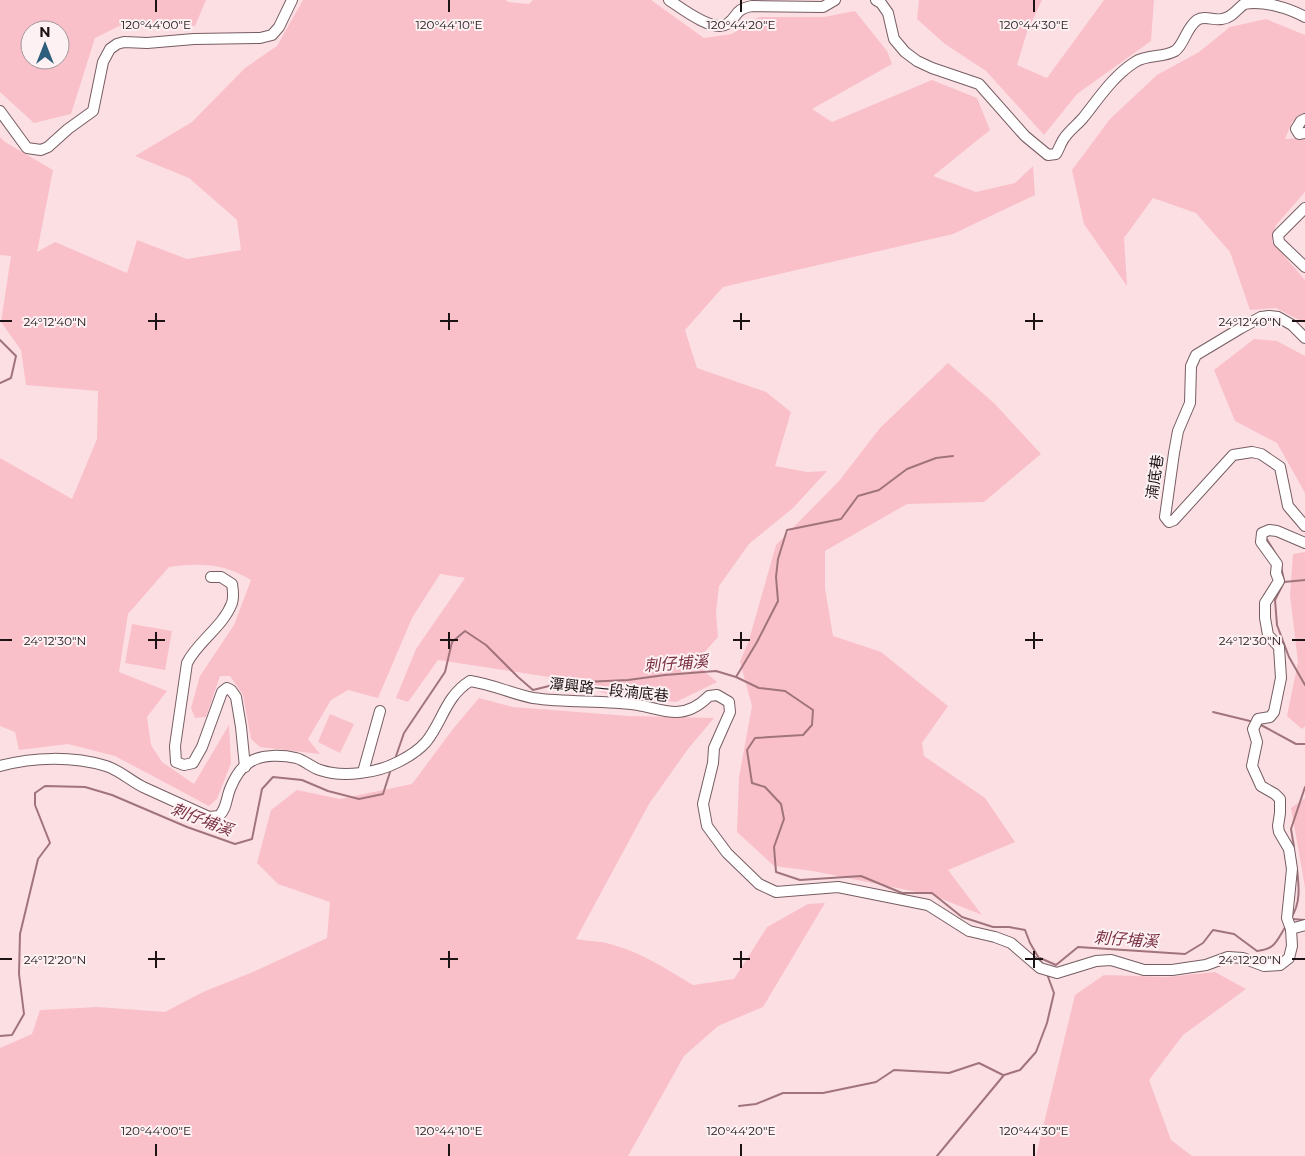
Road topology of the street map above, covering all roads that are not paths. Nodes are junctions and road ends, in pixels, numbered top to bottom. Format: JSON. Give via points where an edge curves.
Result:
{"nodes":[{"id":1,"x":292,"y":0,"type":"edge"},
{"id":2,"x":669,"y":0,"type":"edge"},
{"id":3,"x":835,"y":0,"type":"edge"},
{"id":4,"x":876,"y":0,"type":"edge"},
{"id":5,"x":1305,"y":16,"type":"edge"},
{"id":6,"x":0,"y":111,"type":"edge"},
{"id":7,"x":1305,"y":119,"type":"edge"},
{"id":8,"x":1305,"y":133,"type":"edge"},
{"id":9,"x":1305,"y":208,"type":"edge"},
{"id":10,"x":1305,"y":268,"type":"edge"},
{"id":11,"x":1305,"y":338,"type":"edge"},
{"id":12,"x":1305,"y":526,"type":"edge"},
{"id":13,"x":1305,"y":543,"type":"edge"},
{"id":14,"x":211,"y":577,"type":"dead end"},
{"id":15,"x":380,"y":710,"type":"dead end"},
{"id":16,"x":0,"y":766,"type":"edge"},
{"id":17,"x":244,"y":767,"type":"junction"},
{"id":18,"x":363,"y":772,"type":"junction"},
{"id":19,"x":1305,"y":925,"type":"edge"},
{"id":20,"x":1291,"y":929,"type":"junction"}],
"edges":[{"from":1,"to":6,"type":"street","via":[[272,35],[117,44],[103,62],[93,111],[41,150],[27,148]]},
{"from":2,"to":3,"type":"street","via":[[707,24],[721,26],[727,24],[741,8],[823,7]]},
{"from":4,"to":5,"type":"street","via":[[888,13],[894,39],[905,52],[932,68],[979,84],[1019,130],[1048,155],[1056,154],[1064,138],[1104,90],[1130,66],[1150,56],[1177,50],[1188,29],[1198,19],[1222,20],[1246,3],[1262,0],[1288,7]]},
{"from":7,"to":8,"type":"street","via":[[1296,129],[1299,134]]},
{"from":9,"to":10,"type":"street","via":[[1278,235],[1279,242]]},
{"from":11,"to":12,"type":"street","name":"湳底巷","via":[[1278,317],[1261,317],[1196,355],[1191,366],[1190,403],[1178,431],[1165,517],[1169,522],[1174,520],[1233,455],[1252,452],[1262,454],[1280,467],[1288,506]]},
{"from":13,"to":20,"type":"street","via":[[1277,531],[1262,533],[1261,542],[1277,564],[1279,581],[1264,603],[1268,635],[1278,647],[1281,678],[1274,712],[1255,725],[1257,742],[1252,766],[1260,786],[1280,799],[1278,826],[1288,848],[1292,869],[1286,918]]},
{"from":14,"to":17,"type":"street","via":[[221,577],[232,584],[232,603],[216,628],[192,652],[187,663],[175,746],[176,762],[192,764],[202,747],[222,692],[227,688],[236,697]]},
{"from":15,"to":18,"type":"street"},
{"from":16,"to":17,"type":"street","via":[[45,759],[109,767],[210,817],[219,816],[225,810],[230,789]]},
{"from":17,"to":18,"type":"street","name":"潭興路一段湳底巷","via":[[250,762],[276,756],[296,758],[320,770],[340,774]]},
{"from":18,"to":20,"type":"street","name":"潭興路一段湳底巷","via":[[397,763],[413,754],[426,741],[458,688],[470,681],[534,698],[637,705],[675,712],[691,709],[709,696],[717,696],[729,702],[730,712],[714,748],[703,804],[707,826],[727,853],[759,884],[776,892],[838,887],[928,905],[969,931],[1011,943],[1040,968],[1057,973],[1096,961],[1111,960],[1144,970],[1206,965],[1228,957],[1243,958],[1264,966],[1280,965],[1289,958]]},
{"from":19,"to":20,"type":"street"}]}
